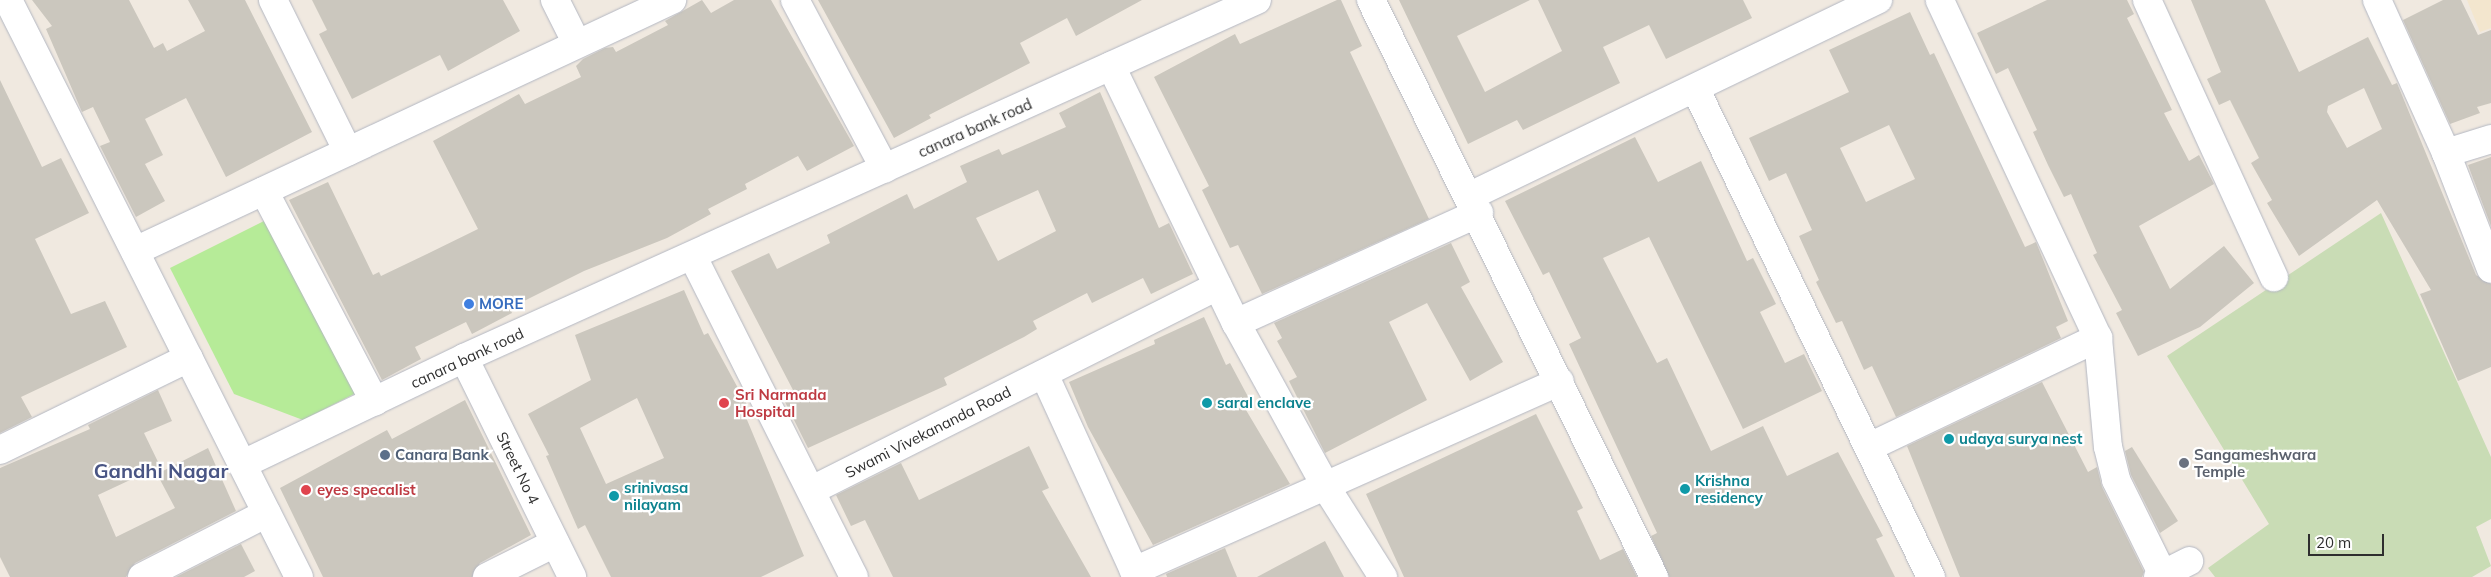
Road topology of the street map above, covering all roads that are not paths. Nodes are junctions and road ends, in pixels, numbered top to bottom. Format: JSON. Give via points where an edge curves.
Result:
{"nodes":[{"id":1,"x":8,"y":0,"type":"edge"},
{"id":2,"x":273,"y":0,"type":"edge"},
{"id":3,"x":555,"y":0,"type":"edge"},
{"id":4,"x":672,"y":0,"type":"edge"},
{"id":5,"x":795,"y":0,"type":"edge"},
{"id":6,"x":1257,"y":0,"type":"edge"},
{"id":7,"x":1371,"y":0,"type":"edge"},
{"id":8,"x":1878,"y":0,"type":"edge"},
{"id":9,"x":1940,"y":0,"type":"edge"},
{"id":10,"x":2147,"y":0,"type":"edge"},
{"id":11,"x":2377,"y":0,"type":"edge"},
{"id":12,"x":577,"y":44,"type":"junction"},
{"id":13,"x":1111,"y":66,"type":"junction"},
{"id":14,"x":1696,"y":88,"type":"junction"},
{"id":15,"x":2491,"y":139,"type":"edge"},
{"id":16,"x":348,"y":152,"type":"junction"},
{"id":17,"x":2446,"y":154,"type":"junction"},
{"id":18,"x":885,"y":169,"type":"junction"},
{"id":19,"x":264,"y":191,"type":"junction"},
{"id":20,"x":1474,"y":204,"type":"junction"},
{"id":21,"x":135,"y":252,"type":"junction"},
{"id":22,"x":693,"y":257,"type":"junction"},
{"id":23,"x":2491,"y":269,"type":"edge"},
{"id":24,"x":2274,"y":277,"type":"dead end"},
{"id":25,"x":1218,"y":286,"type":"junction"},
{"id":26,"x":1236,"y":323,"type":"junction"},
{"id":27,"x":2098,"y":338,"type":"junction"},
{"id":28,"x":189,"y":358,"type":"junction"},
{"id":29,"x":464,"y":358,"type":"junction"},
{"id":30,"x":1044,"y":374,"type":"junction"},
{"id":31,"x":1560,"y":381,"type":"junction"},
{"id":32,"x":375,"y":402,"type":"junction"},
{"id":33,"x":1869,"y":447,"type":"junction"},
{"id":34,"x":0,"y":450,"type":"edge"},
{"id":35,"x":243,"y":464,"type":"junction"},
{"id":36,"x":1326,"y":487,"type":"junction"},
{"id":37,"x":812,"y":490,"type":"junction"},
{"id":38,"x":267,"y":513,"type":"junction"},
{"id":39,"x":556,"y":543,"type":"junction"},
{"id":40,"x":2189,"y":561,"type":"dead end"},
{"id":41,"x":1135,"y":574,"type":"edge"},
{"id":42,"x":2160,"y":576,"type":"edge"},
{"id":43,"x":142,"y":577,"type":"edge"},
{"id":44,"x":299,"y":577,"type":"edge"},
{"id":45,"x":487,"y":577,"type":"edge"},
{"id":46,"x":572,"y":577,"type":"edge"},
{"id":47,"x":854,"y":577,"type":"edge"},
{"id":48,"x":1383,"y":577,"type":"edge"},
{"id":49,"x":1654,"y":577,"type":"edge"},
{"id":50,"x":1931,"y":577,"type":"edge"}],
"edges":[{"from":1,"to":21,"type":"street"},
{"from":2,"to":16,"type":"street"},
{"from":3,"to":12,"type":"street"},
{"from":4,"to":12,"type":"street"},
{"from":5,"to":18,"type":"street"},
{"from":6,"to":13,"type":"street","name":"canara bank road"},
{"from":7,"to":20,"type":"street"},
{"from":8,"to":14,"type":"street"},
{"from":9,"to":27,"type":"street"},
{"from":10,"to":24,"type":"street"},
{"from":11,"to":17,"type":"street"},
{"from":12,"to":16,"type":"street"},
{"from":13,"to":18,"type":"street","name":"canara bank road"},
{"from":13,"to":25,"type":"street"},
{"from":14,"to":20,"type":"street"},
{"from":14,"to":33,"type":"street"},
{"from":15,"to":17,"type":"street"},
{"from":16,"to":19,"type":"street"},
{"from":17,"to":23,"type":"street"},
{"from":18,"to":22,"type":"street","name":"canara bank road"},
{"from":19,"to":21,"type":"street"},
{"from":19,"to":32,"type":"street"},
{"from":20,"to":26,"type":"street"},
{"from":20,"to":31,"type":"street"},
{"from":21,"to":28,"type":"street"},
{"from":22,"to":29,"type":"street","name":"canara bank road"},
{"from":22,"to":37,"type":"street"},
{"from":25,"to":26,"type":"street"},
{"from":25,"to":30,"type":"street","name":"Swami Vivekananda Road"},
{"from":26,"to":36,"type":"street"},
{"from":27,"to":33,"type":"street"},
{"from":27,"to":42,"type":"street","via":[[2108,447],[2116,480]]},
{"from":28,"to":34,"type":"street"},
{"from":28,"to":35,"type":"street"},
{"from":29,"to":32,"type":"street","name":"canara bank road"},
{"from":29,"to":39,"type":"street","name":"Street No 4"},
{"from":30,"to":37,"type":"street","name":"Swami Vivekananda Road"},
{"from":30,"to":41,"type":"street"},
{"from":31,"to":36,"type":"street"},
{"from":31,"to":49,"type":"street"},
{"from":32,"to":35,"type":"street","name":"canara bank road"},
{"from":33,"to":50,"type":"street"},
{"from":35,"to":38,"type":"street"},
{"from":36,"to":41,"type":"street"},
{"from":36,"to":48,"type":"street"},
{"from":37,"to":47,"type":"street"},
{"from":38,"to":43,"type":"street"},
{"from":38,"to":44,"type":"street"},
{"from":39,"to":45,"type":"street"},
{"from":39,"to":46,"type":"street","name":"Street No 4"},
{"from":40,"to":42,"type":"street"}]}
